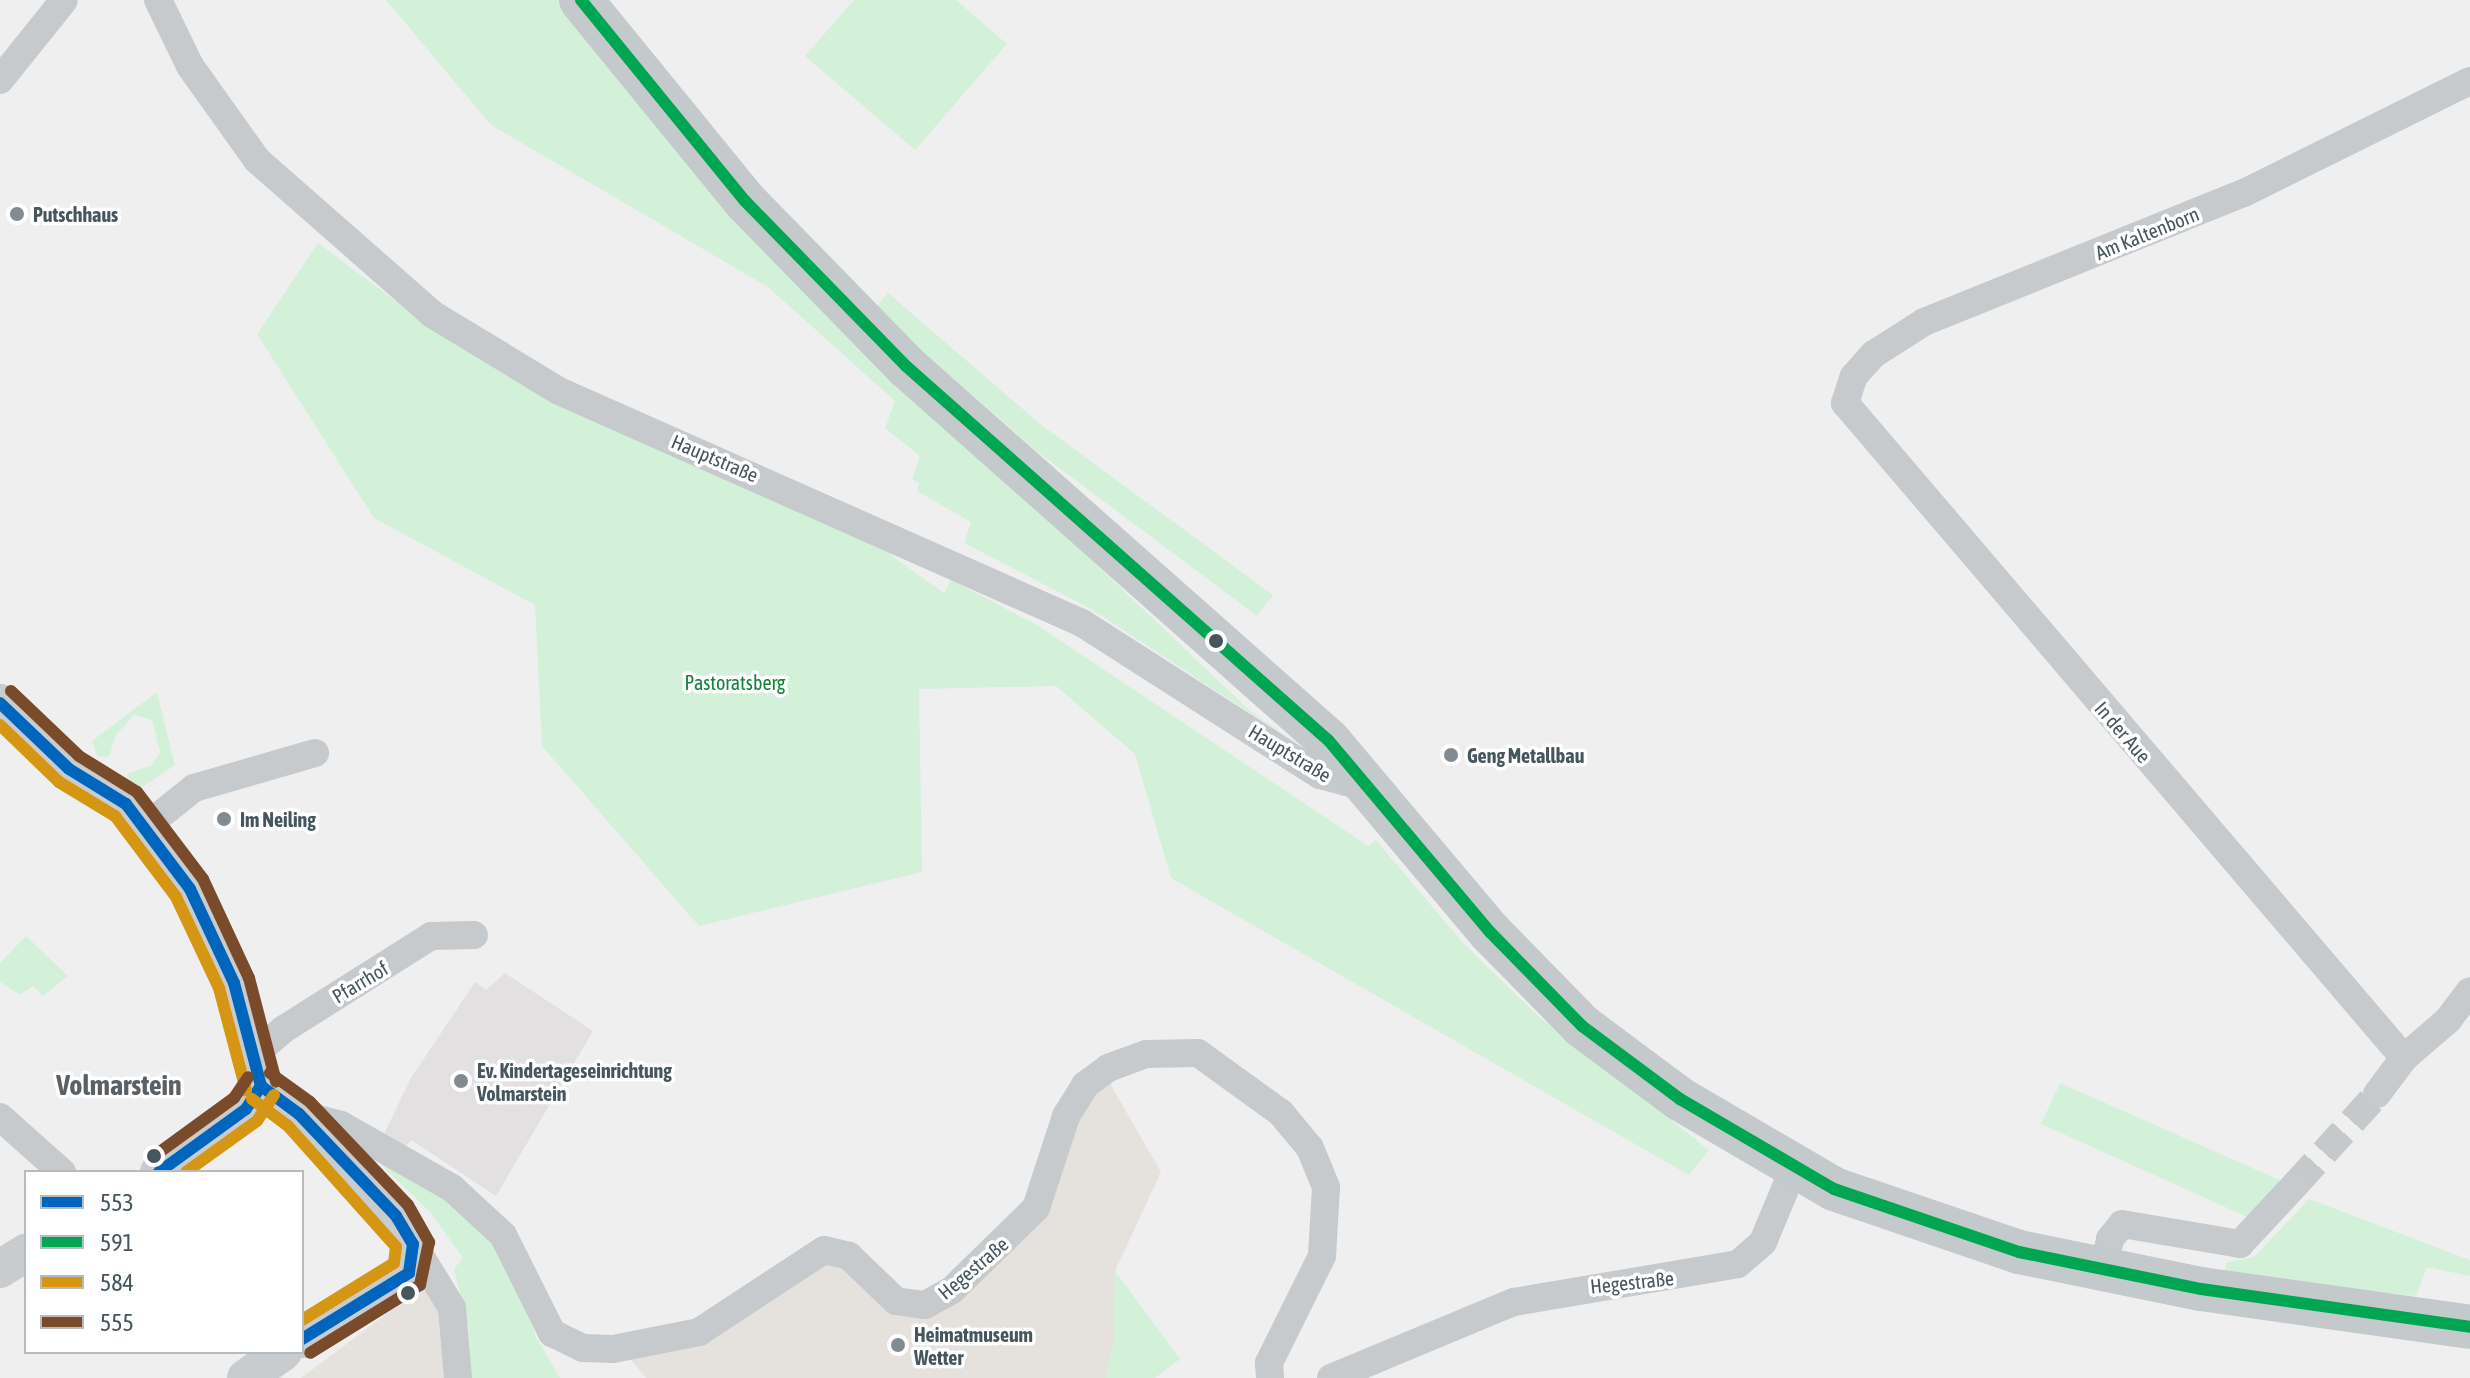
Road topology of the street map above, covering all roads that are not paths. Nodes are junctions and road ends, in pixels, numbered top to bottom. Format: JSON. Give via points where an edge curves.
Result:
{"nodes":[{"id":1,"x":64,"y":0,"type":"edge"},
{"id":2,"x":158,"y":0,"type":"edge"},
{"id":3,"x":581,"y":0,"type":"edge"},
{"id":4,"x":0,"y":80,"type":"edge"},
{"id":5,"x":2470,"y":81,"type":"edge"},
{"id":6,"x":1845,"y":403,"type":"joint"},
{"id":7,"x":0,"y":703,"type":"edge"},
{"id":8,"x":315,"y":753,"type":"dead end"},
{"id":9,"x":1373,"y":788,"type":"junction"},
{"id":10,"x":145,"y":827,"type":"junction"},
{"id":11,"x":474,"y":935,"type":"dead end"},
{"id":12,"x":2470,"y":991,"type":"edge"},
{"id":13,"x":2459,"y":1024,"type":"edge"},
{"id":14,"x":2404,"y":1058,"type":"junction"},
{"id":15,"x":258,"y":1070,"type":"junction"},
{"id":16,"x":2377,"y":1094,"type":"tunnel mouth"},
{"id":17,"x":299,"y":1114,"type":"junction"},
{"id":18,"x":0,"y":1117,"type":"edge"},
{"id":19,"x":1794,"y":1168,"type":"junction"},
{"id":20,"x":60,"y":1170,"type":"edge"},
{"id":21,"x":162,"y":1170,"type":"edge"},
{"id":22,"x":2296,"y":1184,"type":"tunnel mouth"},
{"id":23,"x":413,"y":1244,"type":"junction"},
{"id":24,"x":24,"y":1254,"type":"edge"},
{"id":25,"x":0,"y":1269,"type":"edge"},
{"id":26,"x":2103,"y":1270,"type":"junction"},
{"id":27,"x":2470,"y":1327,"type":"edge"},
{"id":28,"x":304,"y":1338,"type":"edge"},
{"id":29,"x":280,"y":1354,"type":"edge"},
{"id":30,"x":246,"y":1378,"type":"edge"},
{"id":31,"x":458,"y":1378,"type":"edge"},
{"id":32,"x":1270,"y":1378,"type":"edge"},
{"id":33,"x":1331,"y":1378,"type":"edge"}],
"edges":[{"from":1,"to":4,"type":"street"},
{"from":2,"to":9,"type":"street","name":"Hauptstraße","via":[[190,66],[257,160],[432,314],[559,391],[1082,623],[1320,775],[1352,788]]},
{"from":3,"to":9,"type":"main road","via":[[745,201],[906,366],[1060,510],[1227,647]]},
{"from":5,"to":6,"type":"street","name":"Am Kaltenborn","via":[[2244,193],[1924,322],[1874,354],[1854,376]]},
{"from":6,"to":14,"type":"street","name":"In der Aue"},
{"from":7,"to":10,"type":"street","via":[[69,769],[92,778]]},
{"from":8,"to":10,"type":"street","via":[[194,788]]},
{"from":9,"to":19,"type":"main road","via":[[1490,932],[1582,1026],[1736,1137]]},
{"from":10,"to":15,"type":"street","via":[[215,936]]},
{"from":11,"to":15,"type":"street","name":"Pfarrhof","via":[[431,936],[284,1029]]},
{"from":12,"to":13,"type":"street"},
{"from":13,"to":14,"type":"street"},
{"from":14,"to":16,"type":"street"},
{"from":15,"to":17,"type":"street"},
{"from":15,"to":21,"type":"street","via":[[246,1109]]},
{"from":17,"to":23,"type":"street","via":[[396,1216]]},
{"from":17,"to":32,"type":"street","name":"Hegestraße","via":[[341,1125],[452,1188],[503,1235],[552,1333],[583,1348],[613,1349],[699,1332],[824,1250],[849,1256],[896,1301],[925,1305],[952,1290],[1036,1208],[1066,1116],[1085,1085],[1108,1068],[1146,1054],[1198,1053],[1281,1113],[1310,1148],[1326,1187],[1322,1256],[1269,1363]]},
{"from":18,"to":20,"type":"street"},
{"from":19,"to":26,"type":"main road","via":[[1955,1233]]},
{"from":19,"to":33,"type":"street","name":"Hegestraße","via":[[1763,1242],[1738,1264],[1514,1302]]},
{"from":22,"to":26,"type":"street","via":[[2240,1244],[2122,1224],[2110,1239]]},
{"from":23,"to":28,"type":"street","via":[[409,1273]]},
{"from":23,"to":31,"type":"street","via":[[452,1308]]},
{"from":24,"to":25,"type":"street"},
{"from":26,"to":27,"type":"main road"},
{"from":29,"to":30,"type":"street"}]}
